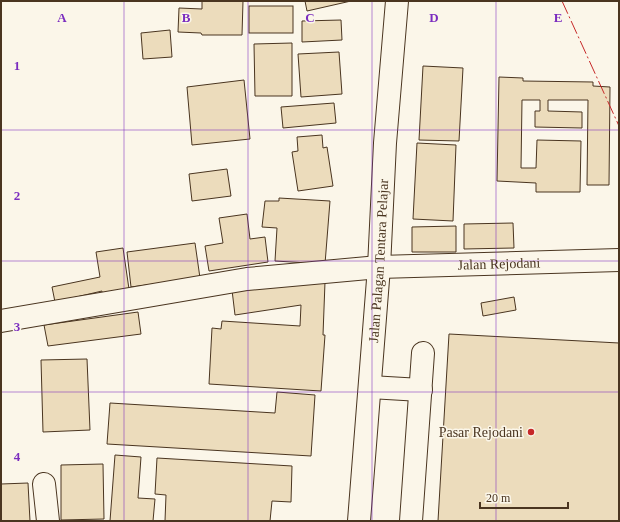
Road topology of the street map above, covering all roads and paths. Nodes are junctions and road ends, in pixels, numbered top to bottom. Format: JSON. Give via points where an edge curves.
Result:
{"nodes":[{"id":1,"x":397,"y":1,"type":"edge"},
{"id":2,"x":619,"y":260,"type":"edge"},
{"id":3,"x":379,"y":267,"type":"junction"},
{"id":4,"x":1,"y":321,"type":"edge"},
{"id":5,"x":423,"y":352,"type":"dead end"},
{"id":6,"x":370,"y":387,"type":"junction"},
{"id":7,"x":421,"y":390,"type":"junction"},
{"id":8,"x":44,"y":484,"type":"dead end"},
{"id":9,"x":48,"y":521,"type":"edge"},
{"id":10,"x":359,"y":521,"type":"edge"},
{"id":11,"x":411,"y":521,"type":"edge"}],
"edges":[{"from":1,"to":3,"type":"main road","name":"Jalan Palagan Tentara Pelajar","via":[[385,143]]},
{"from":2,"to":3,"type":"main road","name":"Jalan Rejodani"},
{"from":3,"to":4,"type":"main road","name":"Jalan Rejodani","via":[[247,279]]},
{"from":3,"to":6,"type":"main road","name":"Jalan Palagan Tentara Pelajar"},
{"from":5,"to":7,"type":"main road"},
{"from":6,"to":7,"type":"main road"},
{"from":6,"to":10,"type":"main road","name":"Jalan Palagan Tentara Pelajar"},
{"from":7,"to":11,"type":"main road"},
{"from":8,"to":9,"type":"main road"}]}
